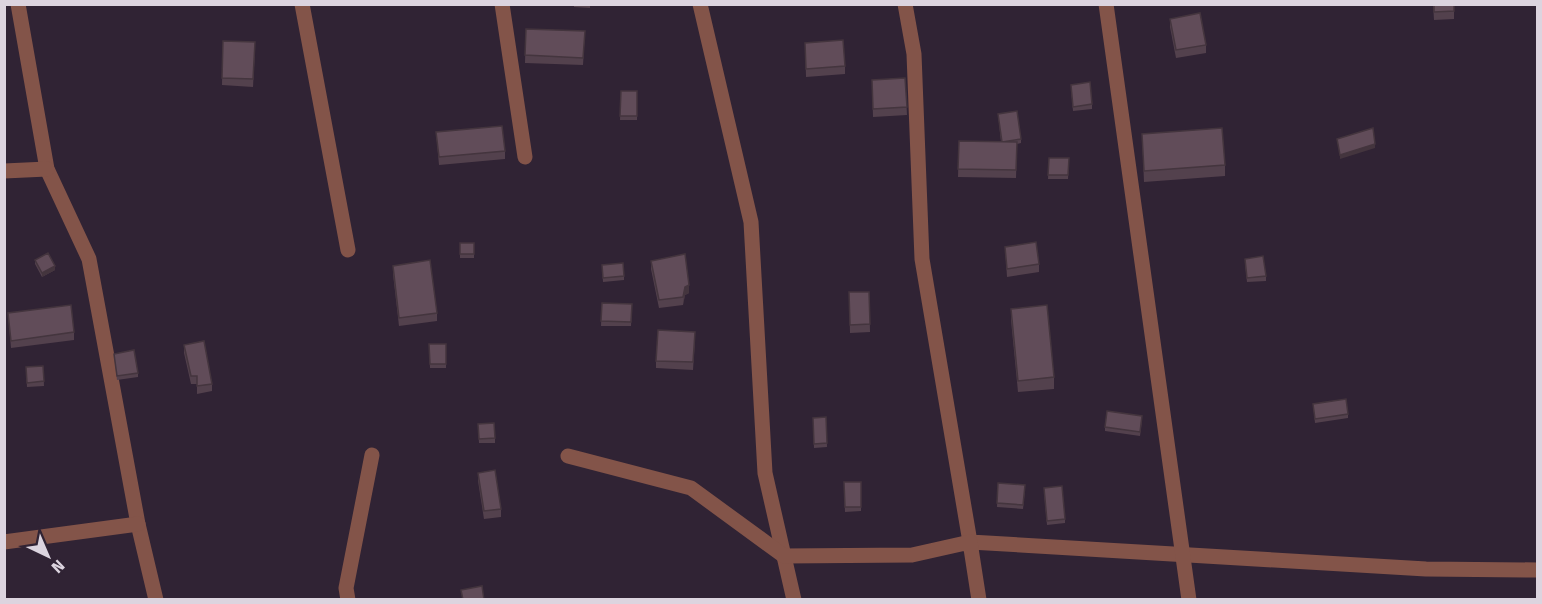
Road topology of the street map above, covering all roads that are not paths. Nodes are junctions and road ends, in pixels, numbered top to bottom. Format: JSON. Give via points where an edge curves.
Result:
{"nodes":[{"id":1,"x":18,"y":4,"type":"edge"},
{"id":2,"x":302,"y":4,"type":"edge"},
{"id":3,"x":502,"y":4,"type":"edge"},
{"id":4,"x":700,"y":4,"type":"edge"},
{"id":5,"x":905,"y":4,"type":"edge"},
{"id":6,"x":1106,"y":4,"type":"edge"},
{"id":7,"x":525,"y":157,"type":"dead end"},
{"id":8,"x":47,"y":169,"type":"junction"},
{"id":9,"x":4,"y":171,"type":"edge"},
{"id":10,"x":348,"y":250,"type":"dead end"},
{"id":11,"x":372,"y":455,"type":"dead end"},
{"id":12,"x":568,"y":456,"type":"dead end"},
{"id":13,"x":138,"y":524,"type":"junction"},
{"id":14,"x":4,"y":542,"type":"edge"},
{"id":15,"x":970,"y":542,"type":"junction"},
{"id":16,"x":1181,"y":555,"type":"junction"},
{"id":17,"x":784,"y":556,"type":"junction"},
{"id":18,"x":1538,"y":570,"type":"edge"},
{"id":19,"x":156,"y":600,"type":"edge"},
{"id":20,"x":348,"y":600,"type":"edge"},
{"id":21,"x":794,"y":600,"type":"edge"},
{"id":22,"x":979,"y":600,"type":"edge"},
{"id":23,"x":1189,"y":600,"type":"edge"}],
"edges":[{"from":1,"to":8,"type":"street"},
{"from":2,"to":10,"type":"street"},
{"from":3,"to":7,"type":"street"},
{"from":4,"to":17,"type":"street","via":[[751,222],[765,473]]},
{"from":5,"to":15,"type":"street","via":[[914,54],[921,259]]},
{"from":6,"to":16,"type":"street"},
{"from":8,"to":9,"type":"street"},
{"from":8,"to":13,"type":"street","via":[[89,259]]},
{"from":11,"to":20,"type":"street","via":[[346,588]]},
{"from":12,"to":17,"type":"street","via":[[691,488]]},
{"from":13,"to":14,"type":"street"},
{"from":13,"to":19,"type":"street"},
{"from":15,"to":16,"type":"street"},
{"from":15,"to":17,"type":"street","via":[[912,555]]},
{"from":15,"to":22,"type":"street"},
{"from":16,"to":18,"type":"street","via":[[1426,569]]},
{"from":16,"to":23,"type":"street"},
{"from":17,"to":21,"type":"street"}]}
